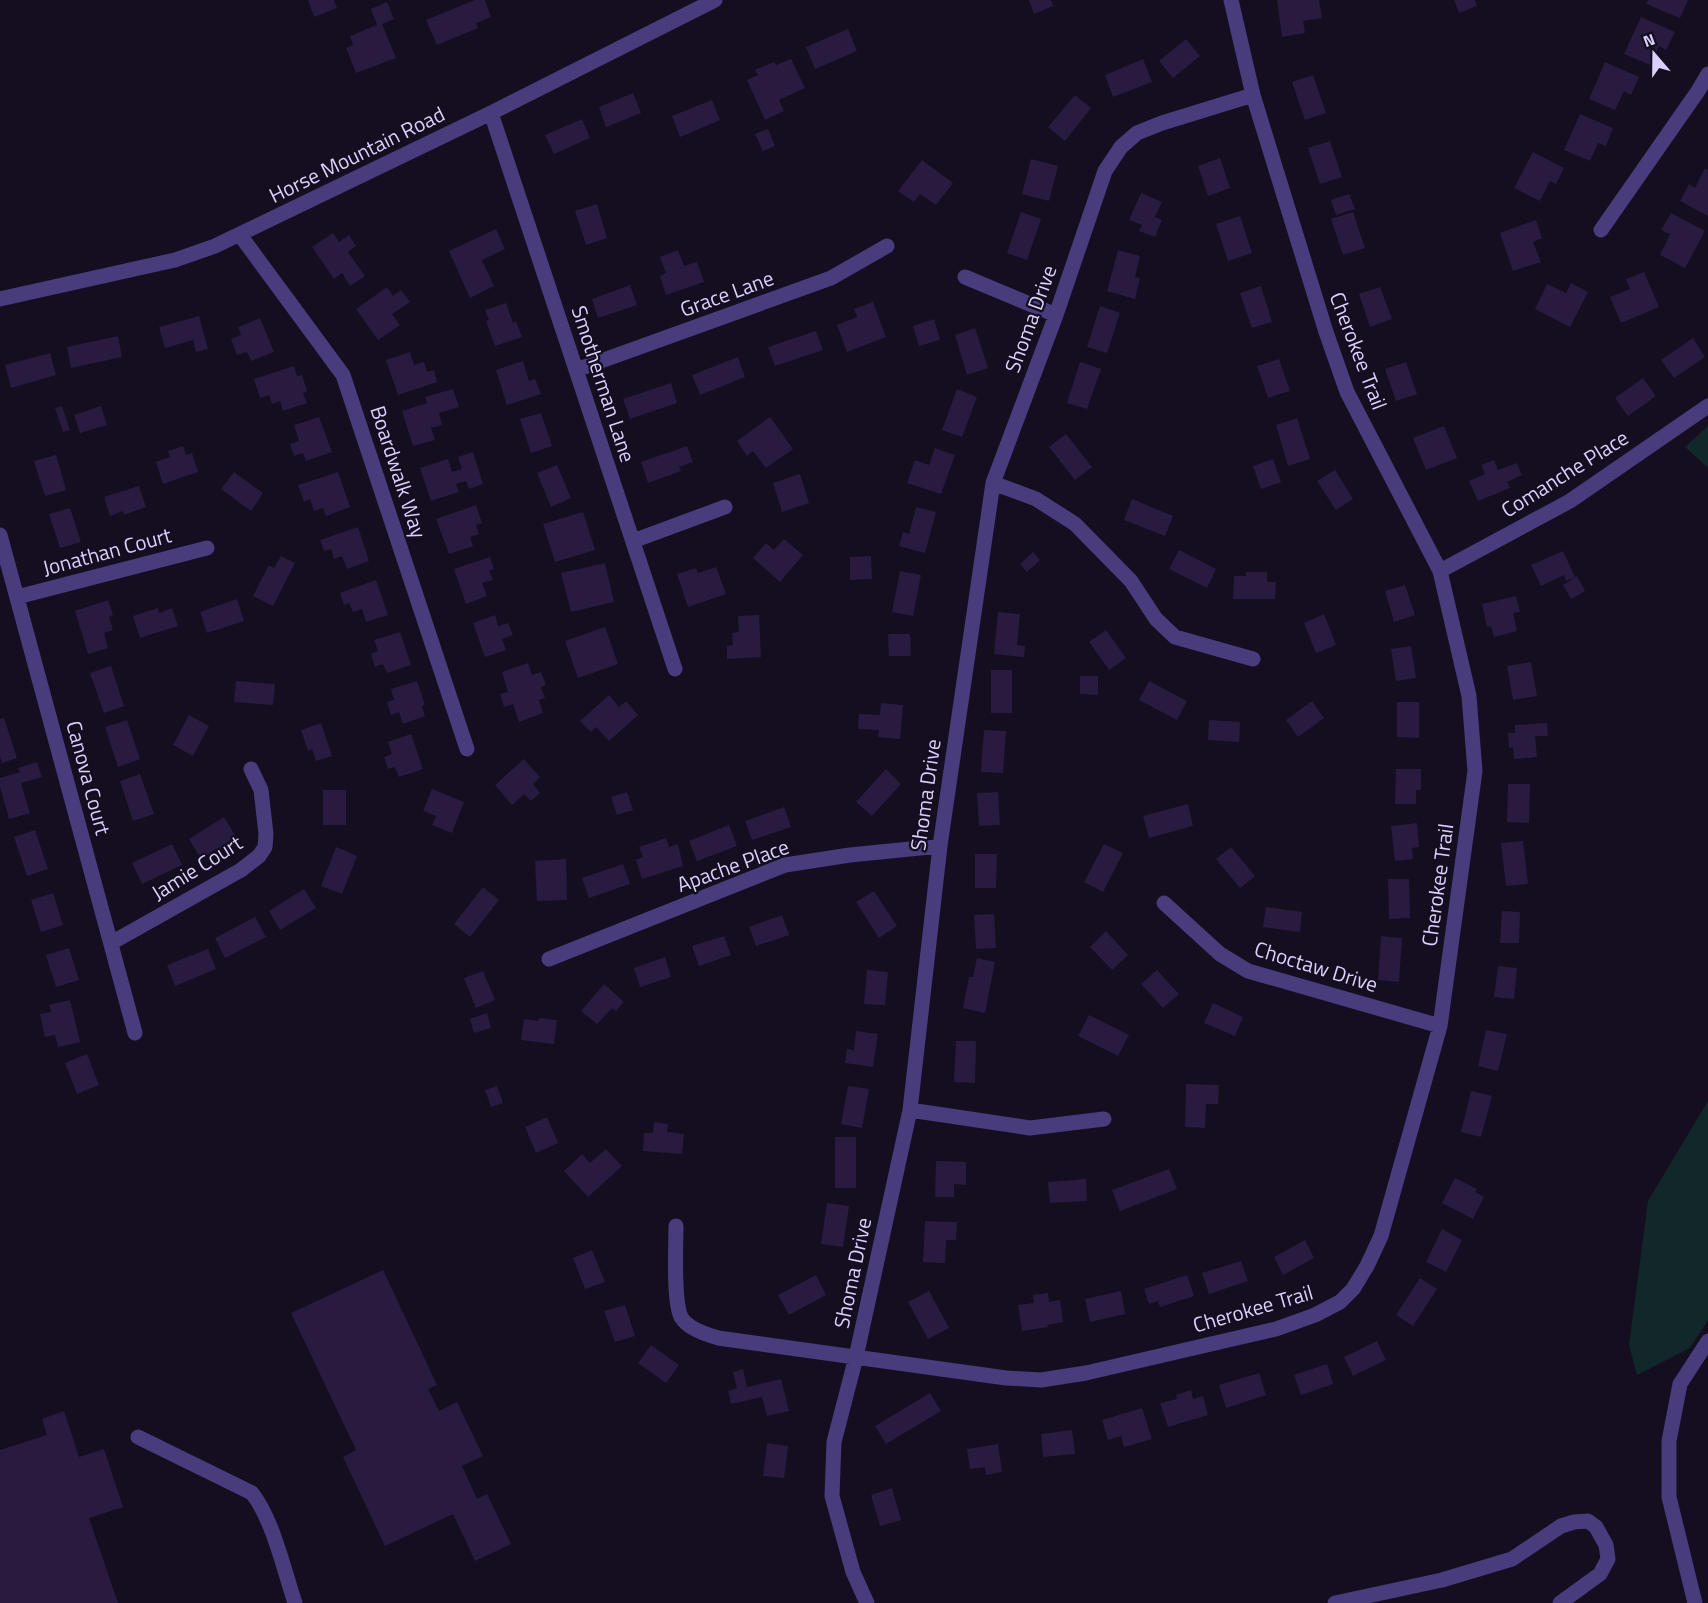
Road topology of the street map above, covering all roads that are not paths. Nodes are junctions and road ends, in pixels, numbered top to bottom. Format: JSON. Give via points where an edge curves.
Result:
{"nodes":[{"id":1,"x":715,"y":0,"type":"edge"},
{"id":2,"x":1231,"y":0,"type":"edge"},
{"id":3,"x":1708,"y":74,"type":"edge"},
{"id":4,"x":1253,"y":94,"type":"junction"},
{"id":5,"x":491,"y":113,"type":"junction"},
{"id":6,"x":1601,"y":230,"type":"dead end"},
{"id":7,"x":240,"y":235,"type":"junction"},
{"id":8,"x":887,"y":246,"type":"dead end"},
{"id":9,"x":964,"y":277,"type":"dead end"},
{"id":10,"x":0,"y":299,"type":"edge"},
{"id":11,"x":1056,"y":315,"type":"junction"},
{"id":12,"x":576,"y":370,"type":"junction"},
{"id":13,"x":1708,"y":406,"type":"edge"},
{"id":14,"x":993,"y":483,"type":"junction"},
{"id":15,"x":725,"y":507,"type":"dead end"},
{"id":16,"x":0,"y":535,"type":"edge"},
{"id":17,"x":633,"y":541,"type":"junction"},
{"id":18,"x":207,"y":548,"type":"dead end"},
{"id":19,"x":1440,"y":571,"type":"junction"},
{"id":20,"x":17,"y":597,"type":"junction"},
{"id":21,"x":1254,"y":659,"type":"dead end"},
{"id":22,"x":675,"y":669,"type":"dead end"},
{"id":23,"x":467,"y":749,"type":"dead end"},
{"id":24,"x":251,"y":770,"type":"dead end"},
{"id":25,"x":940,"y":846,"type":"junction"},
{"id":26,"x":1164,"y":903,"type":"dead end"},
{"id":27,"x":111,"y":943,"type":"junction"},
{"id":28,"x":549,"y":959,"type":"dead end"},
{"id":29,"x":1440,"y":1026,"type":"junction"},
{"id":30,"x":135,"y":1033,"type":"dead end"},
{"id":31,"x":910,"y":1110,"type":"junction"},
{"id":32,"x":1104,"y":1119,"type":"dead end"},
{"id":33,"x":676,"y":1226,"type":"dead end"},
{"id":34,"x":1708,"y":1341,"type":"edge"},
{"id":35,"x":856,"y":1357,"type":"junction"},
{"id":36,"x":138,"y":1437,"type":"dead end"},
{"id":37,"x":295,"y":1603,"type":"edge"},
{"id":38,"x":867,"y":1603,"type":"edge"},
{"id":39,"x":1335,"y":1603,"type":"edge"},
{"id":40,"x":1560,"y":1603,"type":"edge"},
{"id":41,"x":1695,"y":1603,"type":"edge"}],
"edges":[{"from":1,"to":5,"type":"street","name":"Horse Mountain Road"},
{"from":2,"to":4,"type":"street","name":"Cherokee Trail"},
{"from":3,"to":6,"type":"street"},
{"from":4,"to":11,"type":"street","name":"Shoma Drive","via":[[1137,133],[1121,147],[1105,171]]},
{"from":4,"to":19,"type":"street","name":"Cherokee Trail","via":[[1347,392]]},
{"from":5,"to":7,"type":"street","name":"Horse Mountain Road"},
{"from":5,"to":12,"type":"street","name":"Smotherman Lane"},
{"from":7,"to":10,"type":"street","name":"Horse Mountain Road","via":[[175,260]]},
{"from":7,"to":23,"type":"street","name":"Boardwalk Way","via":[[343,375]]},
{"from":8,"to":12,"type":"street","name":"Grace Lane","via":[[831,278]]},
{"from":9,"to":11,"type":"street"},
{"from":11,"to":14,"type":"street","name":"Shoma Drive"},
{"from":12,"to":17,"type":"street","name":"Smotherman Lane"},
{"from":13,"to":19,"type":"street","name":"Comanche Place","via":[[1570,501]]},
{"from":14,"to":21,"type":"street","via":[[1036,500],[1075,524],[1131,581],[1156,619],[1175,637]]},
{"from":14,"to":25,"type":"street","name":"Shoma Drive"},
{"from":15,"to":17,"type":"street"},
{"from":16,"to":20,"type":"street","name":"Canova Court"},
{"from":17,"to":22,"type":"street","name":"Smotherman Lane"},
{"from":18,"to":20,"type":"street","name":"Jonathan Court"},
{"from":19,"to":29,"type":"street","name":"Cherokee Trail","via":[[1469,696],[1475,771]]},
{"from":20,"to":27,"type":"street","name":"Canova Court"},
{"from":24,"to":27,"type":"street","name":"Jamie Court","via":[[261,790],[266,834],[259,856]]},
{"from":25,"to":28,"type":"street","name":"Apache Place","via":[[784,866]]},
{"from":25,"to":31,"type":"street","name":"Shoma Drive"},
{"from":26,"to":29,"type":"street","name":"Choctaw Drive","via":[[1220,954],[1248,971]]},
{"from":27,"to":30,"type":"street","name":"Canova Court"},
{"from":29,"to":35,"type":"street","name":"Cherokee Trail","via":[[1380,1236],[1367,1266],[1340,1302],[1315,1316],[1276,1329],[1041,1380]]},
{"from":31,"to":32,"type":"street","via":[[1030,1128]]},
{"from":31,"to":35,"type":"street","name":"Shoma Drive"},
{"from":33,"to":35,"type":"street","name":"Cherokee Trail","via":[[678,1301],[685,1322],[718,1338]]},
{"from":34,"to":41,"type":"street","via":[[1680,1384],[1669,1442],[1669,1497]]},
{"from":35,"to":38,"type":"street","name":"Shoma Drive","via":[[834,1442],[832,1496],[853,1572]]},
{"from":36,"to":37,"type":"street","via":[[252,1493],[274,1537]]},
{"from":39,"to":40,"type":"street","via":[[1442,1580],[1512,1559],[1562,1526],[1588,1521],[1606,1545],[1608,1559],[1600,1574]]}]}
